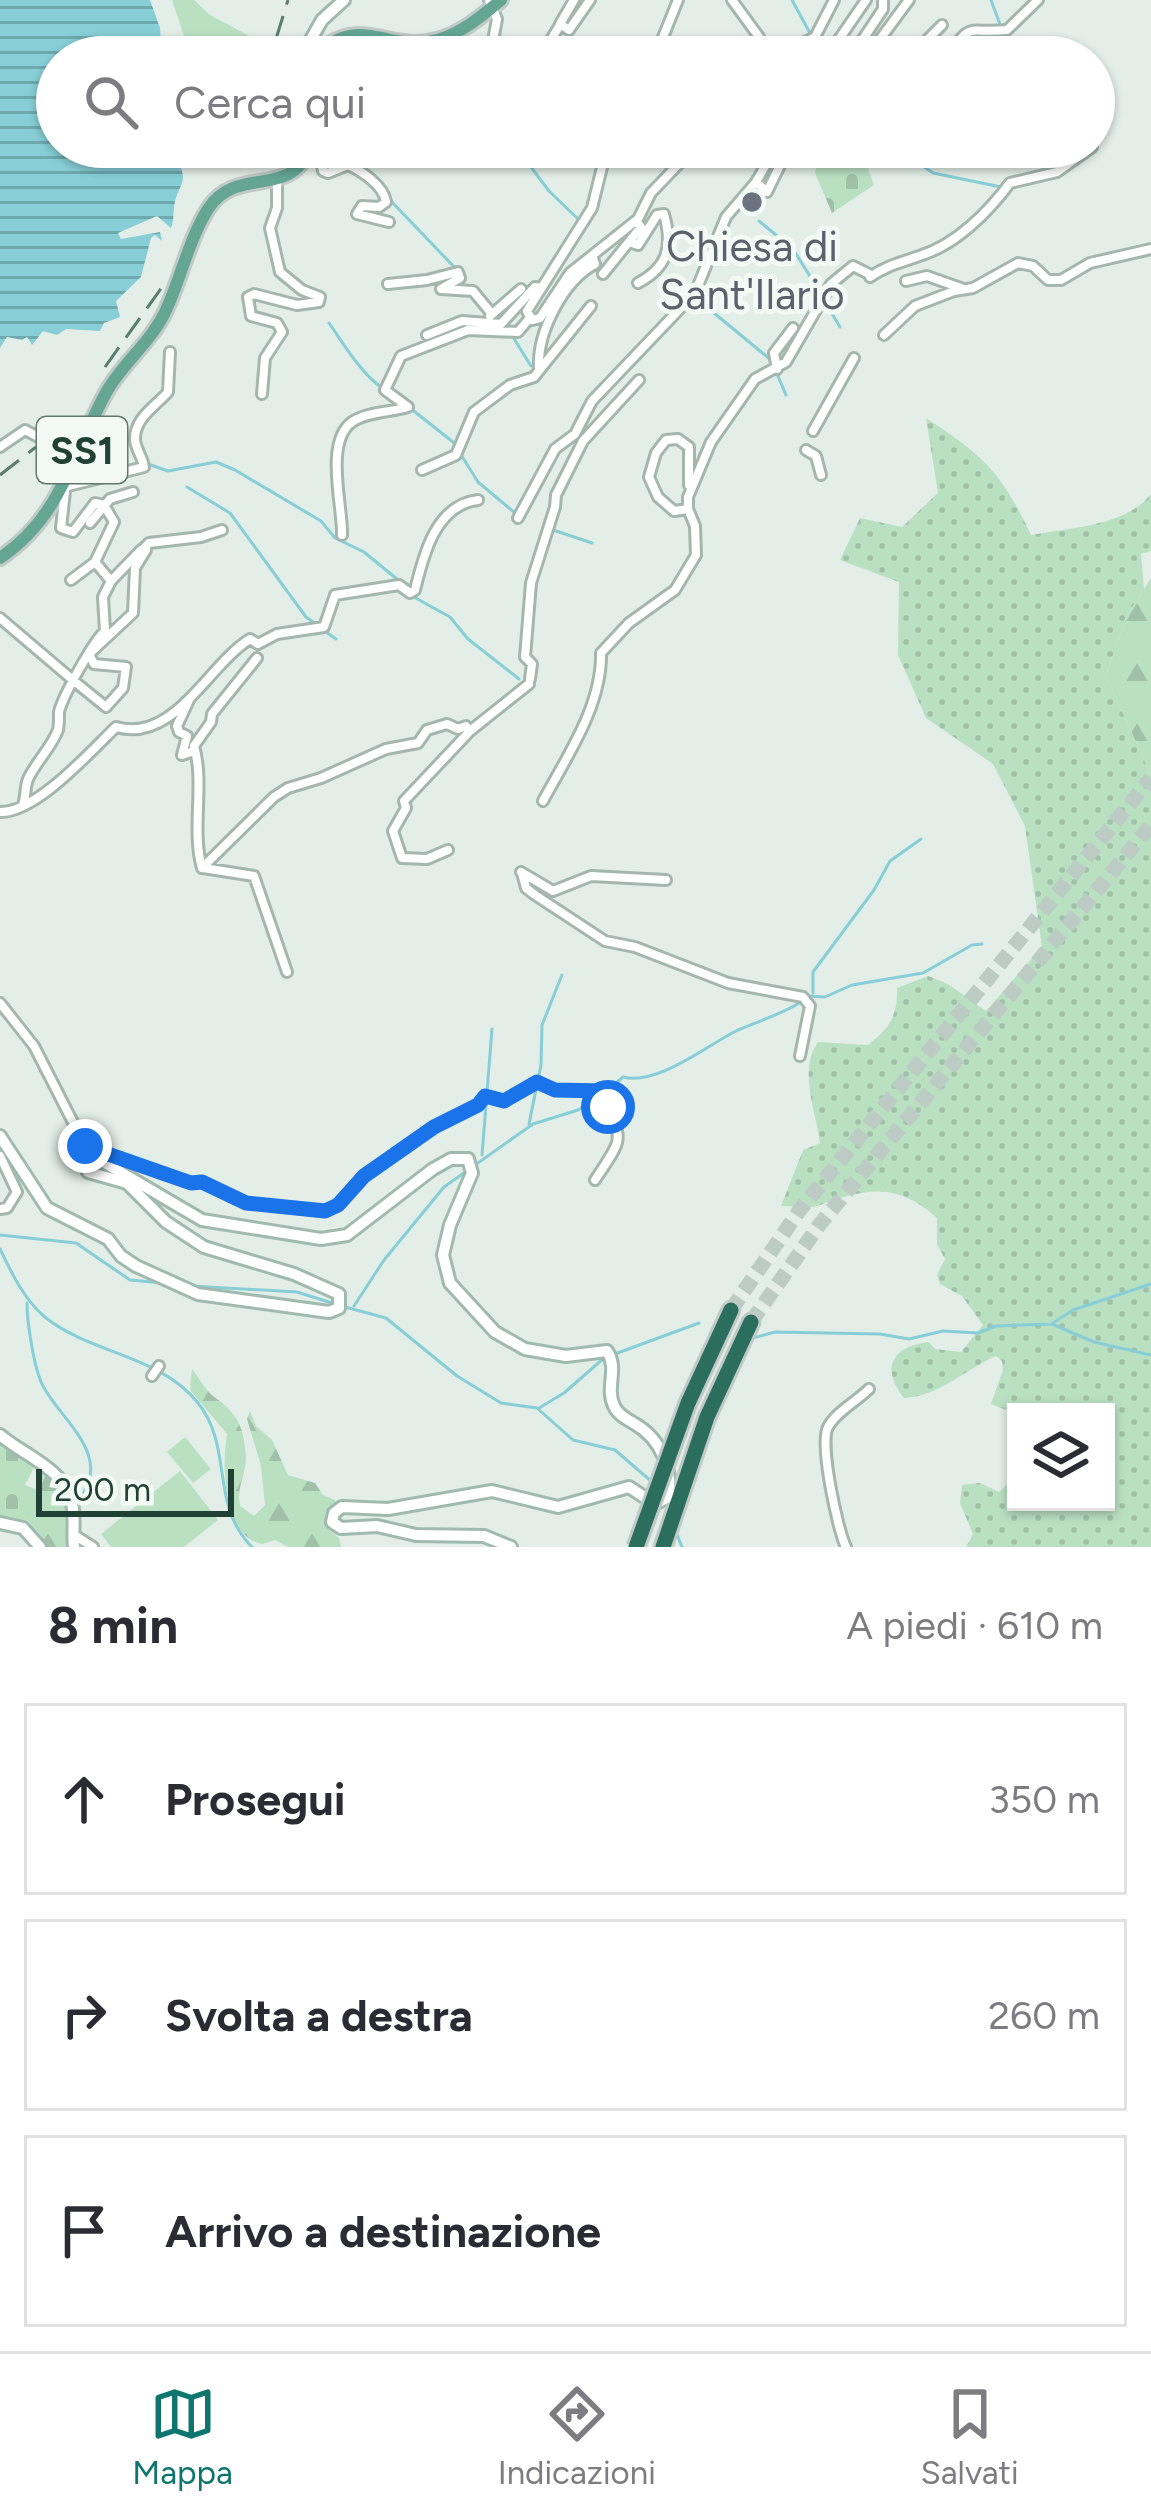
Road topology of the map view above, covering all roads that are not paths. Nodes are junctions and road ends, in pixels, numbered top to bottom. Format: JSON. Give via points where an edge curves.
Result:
{"nodes":[{"id":1,"x":344,"y":0,"type":"edge"},
{"id":2,"x":574,"y":0,"type":"edge"},
{"id":3,"x":590,"y":0,"type":"edge"},
{"id":4,"x":682,"y":0,"type":"edge"},
{"id":5,"x":732,"y":0,"type":"edge"},
{"id":6,"x":834,"y":0,"type":"edge"},
{"id":7,"x":866,"y":0,"type":"edge"},
{"id":8,"x":883,"y":0,"type":"edge"},
{"id":9,"x":909,"y":0,"type":"edge"},
{"id":10,"x":1038,"y":0,"type":"edge"},
{"id":11,"x":495,"y":2,"type":"edge"},
{"id":12,"x":560,"y":24,"type":"junction"},
{"id":13,"x":942,"y":25,"type":"dead end"},
{"id":14,"x":313,"y":36,"type":"edge"},
{"id":15,"x":344,"y":36,"type":"edge"},
{"id":16,"x":384,"y":36,"type":"edge"},
{"id":17,"x":448,"y":36,"type":"edge"},
{"id":18,"x":494,"y":36,"type":"edge"},
{"id":19,"x":553,"y":36,"type":"edge"},
{"id":20,"x":665,"y":36,"type":"edge"},
{"id":21,"x":758,"y":36,"type":"edge"},
{"id":22,"x":816,"y":36,"type":"edge"},
{"id":23,"x":841,"y":36,"type":"edge"},
{"id":24,"x":865,"y":36,"type":"edge"},
{"id":25,"x":882,"y":36,"type":"edge"},
{"id":26,"x":931,"y":36,"type":"edge"},
{"id":27,"x":960,"y":36,"type":"edge"},
{"id":28,"x":297,"y":168,"type":"edge"},
{"id":29,"x":352,"y":168,"type":"edge"},
{"id":30,"x":602,"y":168,"type":"edge"},
{"id":31,"x":673,"y":168,"type":"edge"},
{"id":32,"x":765,"y":168,"type":"edge"},
{"id":33,"x":774,"y":168,"type":"edge"},
{"id":34,"x":778,"y":168,"type":"edge"},
{"id":35,"x":1063,"y":168,"type":"edge"},
{"id":36,"x":776,"y":171,"type":"junction"},
{"id":37,"x":277,"y":180,"type":"junction"},
{"id":38,"x":756,"y":182,"type":"junction"},
{"id":39,"x":636,"y":220,"type":"junction"},
{"id":40,"x":389,"y":222,"type":"dead end"},
{"id":41,"x":628,"y":242,"type":"junction"},
{"id":42,"x":1151,"y":249,"type":"edge"},
{"id":43,"x":592,"y":256,"type":"junction"},
{"id":44,"x":603,"y":274,"type":"dead end"},
{"id":45,"x":906,"y":281,"type":"dead end"},
{"id":46,"x":638,"y":283,"type":"dead end"},
{"id":47,"x":388,"y":284,"type":"dead end"},
{"id":48,"x":541,"y":288,"type":"junction"},
{"id":49,"x":962,"y":289,"type":"junction"},
{"id":50,"x":521,"y":290,"type":"dead end"},
{"id":51,"x":591,"y":306,"type":"dead end"},
{"id":52,"x":492,"y":314,"type":"junction"},
{"id":53,"x":529,"y":319,"type":"junction"},
{"id":54,"x":478,"y":322,"type":"junction"},
{"id":55,"x":793,"y":328,"type":"dead end"},
{"id":56,"x":427,"y":334,"type":"dead end"},
{"id":57,"x":884,"y":335,"type":"dead end"},
{"id":58,"x":170,"y":352,"type":"dead end"},
{"id":59,"x":854,"y":358,"type":"dead end"},
{"id":60,"x":777,"y":369,"type":"junction"},
{"id":61,"x":539,"y":370,"type":"junction"},
{"id":62,"x":639,"y":380,"type":"dead end"},
{"id":63,"x":262,"y":394,"type":"dead end"},
{"id":64,"x":813,"y":431,"type":"dead end"},
{"id":65,"x":84,"y":446,"type":"junction"},
{"id":66,"x":0,"y":447,"type":"edge"},
{"id":67,"x":806,"y":449,"type":"dead end"},
{"id":68,"x":422,"y":470,"type":"dead end"},
{"id":69,"x":821,"y":475,"type":"dead end"},
{"id":70,"x":67,"y":484,"type":"junction"},
{"id":71,"x":690,"y":486,"type":"junction"},
{"id":72,"x":134,"y":492,"type":"dead end"},
{"id":73,"x":478,"y":500,"type":"dead end"},
{"id":74,"x":104,"y":506,"type":"junction"},
{"id":75,"x":688,"y":509,"type":"junction"},
{"id":76,"x":518,"y":518,"type":"dead end"},
{"id":77,"x":90,"y":523,"type":"dead end"},
{"id":78,"x":221,"y":530,"type":"dead end"},
{"id":79,"x":342,"y":535,"type":"dead end"},
{"id":80,"x":143,"y":549,"type":"junction"},
{"id":81,"x":0,"y":558,"type":"edge"},
{"id":82,"x":95,"y":562,"type":"junction"},
{"id":83,"x":71,"y":580,"type":"dead end"},
{"id":84,"x":111,"y":581,"type":"junction"},
{"id":85,"x":0,"y":618,"type":"edge"},
{"id":86,"x":89,"y":654,"type":"junction"},
{"id":87,"x":257,"y":658,"type":"dead end"},
{"id":88,"x":74,"y":681,"type":"junction"},
{"id":89,"x":189,"y":698,"type":"junction"},
{"id":90,"x":470,"y":731,"type":"junction"},
{"id":91,"x":194,"y":751,"type":"junction"},
{"id":92,"x":543,"y":801,"type":"dead end"},
{"id":93,"x":23,"y":805,"type":"junction"},
{"id":94,"x":0,"y":812,"type":"edge"},
{"id":95,"x":448,"y":850,"type":"dead end"},
{"id":96,"x":202,"y":868,"type":"junction"},
{"id":97,"x":666,"y":880,"type":"dead end"},
{"id":98,"x":286,"y":972,"type":"dead end"},
{"id":99,"x":0,"y":1003,"type":"edge"},
{"id":100,"x":800,"y":1056,"type":"dead end"},
{"id":101,"x":75,"y":1130,"type":"junction"},
{"id":102,"x":0,"y":1136,"type":"edge"},
{"id":103,"x":0,"y":1156,"type":"edge"},
{"id":104,"x":83,"y":1160,"type":"junction"},
{"id":105,"x":595,"y":1180,"type":"dead end"},
{"id":106,"x":0,"y":1209,"type":"edge"},
{"id":107,"x":731,"y":1310,"type":"tunnel mouth"},
{"id":108,"x":751,"y":1322,"type":"tunnel mouth"},
{"id":109,"x":159,"y":1366,"type":"dead end"},
{"id":110,"x":152,"y":1376,"type":"dead end"},
{"id":111,"x":869,"y":1389,"type":"dead end"},
{"id":112,"x":0,"y":1435,"type":"edge"},
{"id":113,"x":0,"y":1523,"type":"edge"},
{"id":114,"x":74,"y":1541,"type":"edge"},
{"id":115,"x":40,"y":1547,"type":"edge"},
{"id":116,"x":93,"y":1547,"type":"edge"},
{"id":117,"x":511,"y":1547,"type":"edge"},
{"id":118,"x":636,"y":1547,"type":"edge"},
{"id":119,"x":663,"y":1547,"type":"edge"},
{"id":120,"x":846,"y":1547,"type":"edge"}],
"edges":[{"from":1,"to":14,"type":"street"},
{"from":2,"to":12,"type":"street"},
{"from":3,"to":12,"type":"street","via":[[569,31]]},
{"from":4,"to":20,"type":"street"},
{"from":5,"to":21,"type":"street"},
{"from":6,"to":22,"type":"street"},
{"from":7,"to":23,"type":"street"},
{"from":8,"to":24,"type":"street"},
{"from":9,"to":25,"type":"street"},
{"from":10,"to":27,"type":"street","via":[[1007,30]]},
{"from":11,"to":17,"type":"main road"},
{"from":11,"to":18,"type":"street"},
{"from":12,"to":19,"type":"street"},
{"from":13,"to":26,"type":"street"},
{"from":15,"to":16,"type":"main road"},
{"from":28,"to":37,"type":"main road"},
{"from":29,"to":40,"type":"street","via":[[386,202],[357,214]]},
{"from":30,"to":48,"type":"street","via":[[592,208]]},
{"from":31,"to":39,"type":"street"},
{"from":32,"to":38,"type":"street"},
{"from":33,"to":36,"type":"street"},
{"from":34,"to":36,"type":"street"},
{"from":35,"to":60,"type":"street","via":[[1010,182],[949,242],[871,277],[853,266],[831,284]]},
{"from":36,"to":38,"type":"street","via":[[767,192]]},
{"from":37,"to":63,"type":"street","via":[[270,228],[280,272],[320,297],[310,306],[248,297],[251,316],[282,332],[265,358]]},
{"from":37,"to":65,"type":"main road","number":"SS1","via":[[235,185],[209,208],[168,308],[106,393]]},
{"from":38,"to":76,"type":"street","via":[[736,202],[695,292],[555,448]]},
{"from":39,"to":41,"type":"street","via":[[641,227]]},
{"from":39,"to":43,"type":"street"},
{"from":41,"to":44,"type":"street"},
{"from":41,"to":46,"type":"street","via":[[638,244],[664,214],[663,263]]},
{"from":42,"to":49,"type":"street","via":[[1090,263],[1061,280],[1018,263]]},
{"from":43,"to":53,"type":"street","via":[[538,320]]},
{"from":43,"to":61,"type":"street","via":[[595,264],[574,278],[542,336]]},
{"from":45,"to":49,"type":"street","via":[[927,276]]},
{"from":47,"to":52,"type":"street","via":[[458,272],[441,289],[467,289]]},
{"from":48,"to":53,"type":"street"},
{"from":48,"to":54,"type":"street","via":[[501,324]]},
{"from":49,"to":57,"type":"street","via":[[906,312]]},
{"from":50,"to":52,"type":"street"},
{"from":51,"to":61,"type":"street"},
{"from":52,"to":54,"type":"street"},
{"from":53,"to":79,"type":"street","via":[[518,332],[468,330],[401,356],[386,390],[409,407],[355,420],[341,439]]},
{"from":54,"to":56,"type":"street"},
{"from":55,"to":60,"type":"street","via":[[774,353]]},
{"from":58,"to":70,"type":"street","via":[[168,392],[136,432],[144,467]]},
{"from":59,"to":64,"type":"street"},
{"from":60,"to":71,"type":"street","via":[[755,379],[736,402]]},
{"from":61,"to":68,"type":"street","via":[[483,403],[456,455]]},
{"from":62,"to":90,"type":"street","via":[[583,441],[556,495],[527,604],[528,685]]},
{"from":65,"to":66,"type":"street","via":[[26,430]]},
{"from":65,"to":70,"type":"main road","number":"SS1"},
{"from":67,"to":69,"type":"street"},
{"from":70,"to":74,"type":"street","via":[[60,524],[67,531],[95,503]]},
{"from":70,"to":81,"type":"main road","number":"SS1"},
{"from":71,"to":75,"type":"street"},
{"from":71,"to":75,"type":"street","via":[[688,446],[666,440],[649,477],[674,512]]},
{"from":72,"to":74,"type":"street"},
{"from":73,"to":89,"type":"street","via":[[461,505],[431,536],[416,590],[399,585],[335,595],[324,627],[258,644],[250,639]]},
{"from":74,"to":77,"type":"street"},
{"from":74,"to":82,"type":"street","via":[[114,522]]},
{"from":75,"to":92,"type":"street","via":[[696,555],[675,590],[602,653],[579,735]]},
{"from":78,"to":80,"type":"street"},
{"from":80,"to":84,"type":"street"},
{"from":80,"to":86,"type":"street","via":[[133,613]]},
{"from":82,"to":83,"type":"street"},
{"from":82,"to":84,"type":"street"},
{"from":84,"to":86,"type":"street","via":[[100,606],[106,627]]},
{"from":85,"to":88,"type":"street"},
{"from":86,"to":88,"type":"street"},
{"from":86,"to":88,"type":"street","via":[[94,664],[126,667],[122,691],[106,706]]},
{"from":87,"to":91,"type":"street"},
{"from":88,"to":93,"type":"street","via":[[58,729],[25,784]]},
{"from":89,"to":91,"type":"street","via":[[177,726],[188,736],[182,755]]},
{"from":89,"to":93,"type":"street","via":[[150,726],[116,727]]},
{"from":90,"to":95,"type":"street","via":[[404,801],[393,831],[402,858]]},
{"from":90,"to":96,"type":"street","via":[[447,724],[427,730],[418,743],[288,788]]},
{"from":91,"to":96,"type":"street"},
{"from":93,"to":94,"type":"street"},
{"from":96,"to":98,"type":"street","via":[[254,876]]},
{"from":97,"to":100,"type":"street","via":[[591,876],[553,891],[522,871],[526,888],[605,940],[728,983],[803,997],[810,1006]]},
{"from":99,"to":101,"type":"street","via":[[34,1046]]},
{"from":101,"to":104,"type":"street"},
{"from":101,"to":105,"type":"street","via":[[85,1146],[202,1182],[233,1200],[325,1211],[434,1127],[485,1096],[504,1101],[537,1082],[603,1091],[621,1135]]},
{"from":102,"to":104,"type":"street","via":[[47,1208],[108,1239],[136,1266],[198,1294],[315,1311],[340,1305],[339,1294],[323,1285],[185,1237],[140,1192],[88,1172]]},
{"from":103,"to":106,"type":"street","via":[[17,1192]]},
{"from":104,"to":117,"type":"street","via":[[93,1156],[202,1220],[321,1239],[363,1226],[451,1159],[471,1164],[443,1255],[450,1283],[495,1332],[525,1349],[607,1351],[614,1361],[612,1403],[654,1437],[670,1477],[663,1501],[629,1487],[558,1507],[492,1491],[388,1509],[342,1507],[332,1519],[341,1528],[464,1533]]},
{"from":107,"to":118,"type":"highway","bridge":true},
{"from":108,"to":119,"type":"highway","via":[[707,1417]]},
{"from":109,"to":110,"type":"street"},
{"from":111,"to":120,"type":"street","via":[[830,1424],[824,1443]]},
{"from":112,"to":114,"type":"street","via":[[68,1490]]},
{"from":113,"to":115,"type":"street","via":[[23,1528]]},
{"from":114,"to":116,"type":"street"}]}
